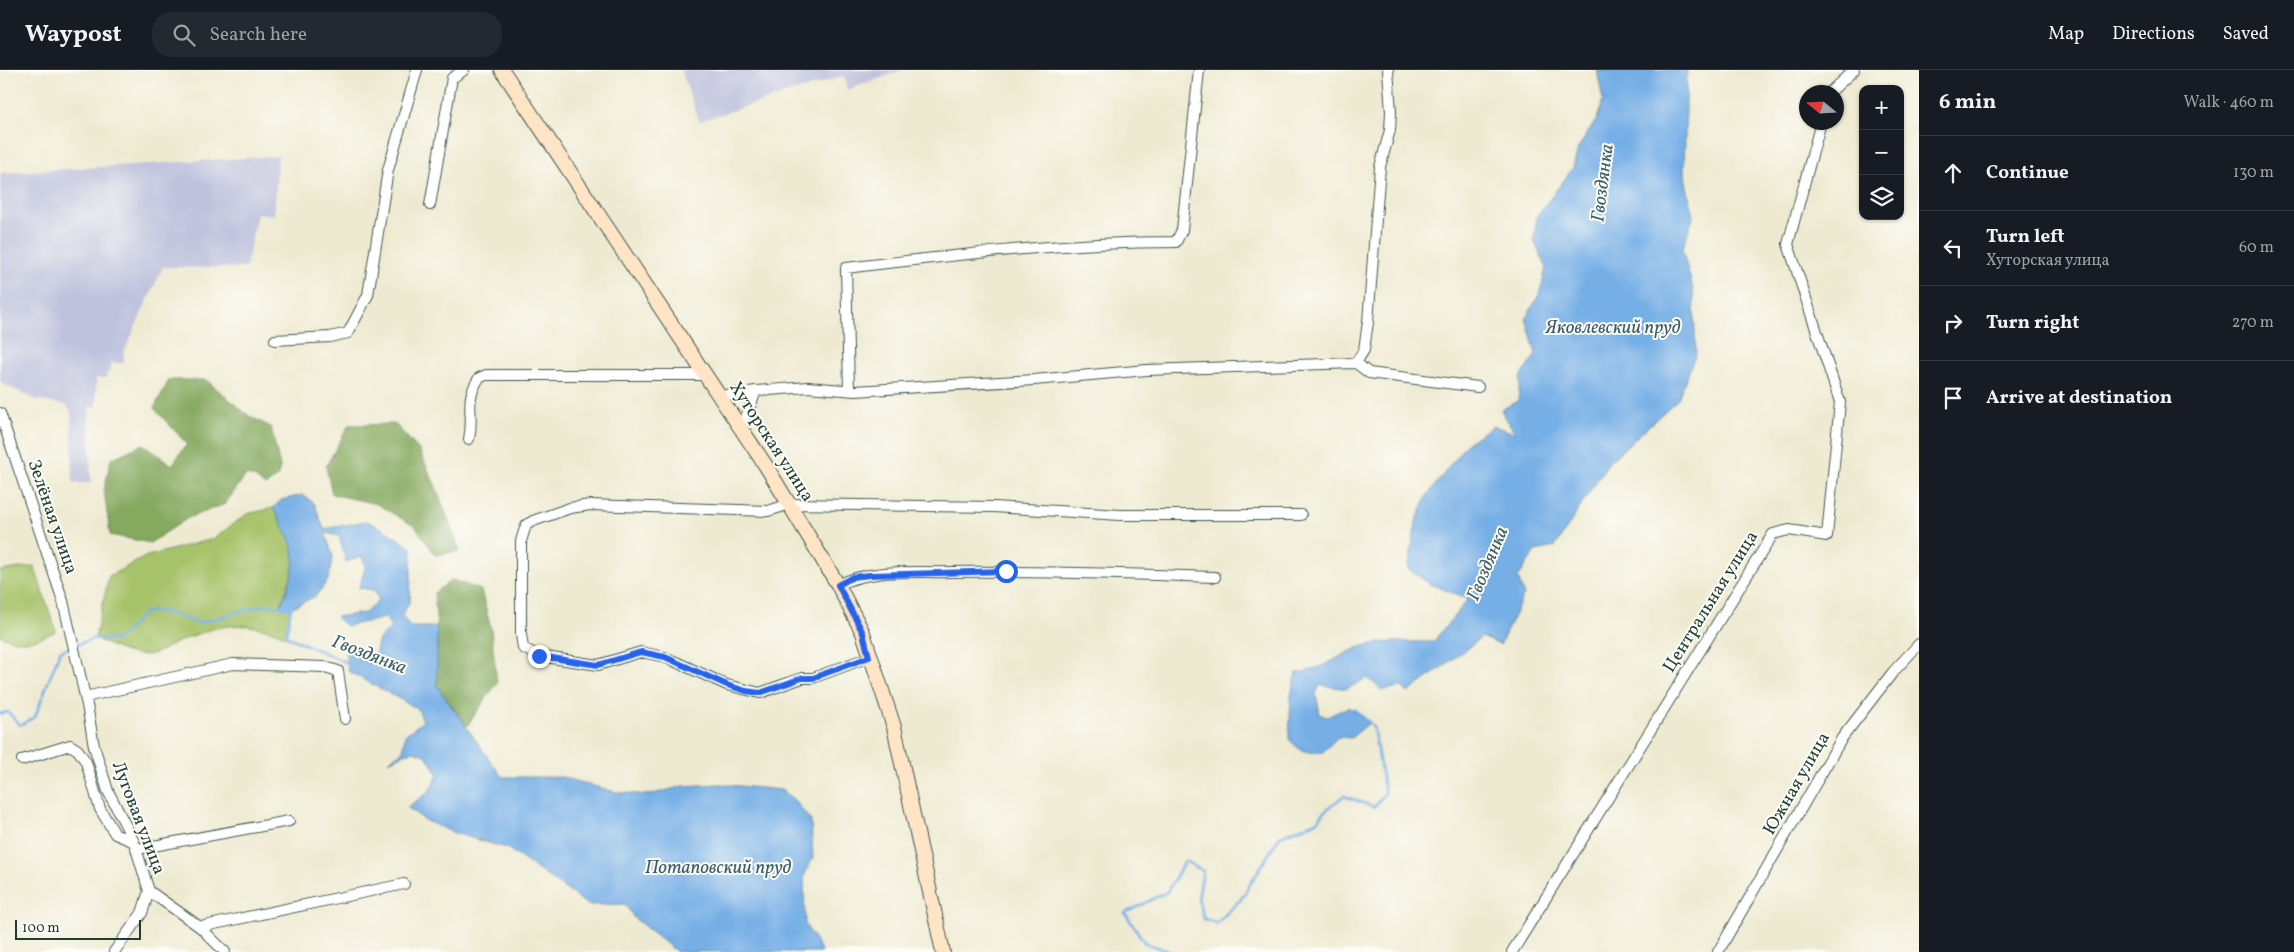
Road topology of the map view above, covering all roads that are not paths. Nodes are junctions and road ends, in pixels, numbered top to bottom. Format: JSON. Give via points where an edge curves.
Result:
{"nodes":[{"id":1,"x":417,"y":70,"type":"edge"},
{"id":2,"x":464,"y":70,"type":"edge"},
{"id":3,"x":502,"y":70,"type":"edge"},
{"id":4,"x":1199,"y":70,"type":"edge"},
{"id":5,"x":1388,"y":70,"type":"edge"},
{"id":6,"x":1854,"y":70,"type":"edge"},
{"id":7,"x":1838,"y":85,"type":"edge"},
{"id":8,"x":1819,"y":130,"type":"edge"},
{"id":9,"x":430,"y":205,"type":"dead end"},
{"id":10,"x":274,"y":340,"type":"dead end"},
{"id":11,"x":1356,"y":363,"type":"junction"},
{"id":12,"x":704,"y":375,"type":"junction"},
{"id":13,"x":1478,"y":387,"type":"dead end"},
{"id":14,"x":849,"y":390,"type":"junction"},
{"id":15,"x":756,"y":391,"type":"junction"},
{"id":16,"x":720,"y":396,"type":"junction"},
{"id":17,"x":0,"y":413,"type":"edge"},
{"id":18,"x":742,"y":428,"type":"junction"},
{"id":19,"x":469,"y":439,"type":"dead end"},
{"id":20,"x":790,"y":504,"type":"junction"},
{"id":21,"x":1301,"y":515,"type":"dead end"},
{"id":22,"x":1215,"y":577,"type":"dead end"},
{"id":23,"x":838,"y":585,"type":"junction"},
{"id":24,"x":1919,"y":644,"type":"edge"},
{"id":25,"x":869,"y":657,"type":"junction"},
{"id":26,"x":77,"y":660,"type":"joint"},
{"id":27,"x":85,"y":697,"type":"junction"},
{"id":28,"x":345,"y":719,"type":"dead end"},
{"id":29,"x":22,"y":760,"type":"dead end"},
{"id":30,"x":289,"y":822,"type":"dead end"},
{"id":31,"x":135,"y":846,"type":"junction"},
{"id":32,"x":404,"y":884,"type":"dead end"},
{"id":33,"x":149,"y":891,"type":"junction"},
{"id":34,"x":200,"y":927,"type":"junction"},
{"id":35,"x":223,"y":951,"type":"edge"},
{"id":36,"x":114,"y":952,"type":"edge"},
{"id":37,"x":943,"y":952,"type":"edge"},
{"id":38,"x":1512,"y":952,"type":"edge"},
{"id":39,"x":1718,"y":952,"type":"edge"}],
"edges":[{"from":1,"to":10,"type":"street","via":[[388,170],[368,295],[348,333]]},
{"from":2,"to":9,"type":"street","via":[[452,78]]},
{"from":3,"to":12,"type":"main road","name":"Хуторская улица"},
{"from":4,"to":14,"type":"street","via":[[1182,230],[1176,242],[1063,246],[846,268]]},
{"from":5,"to":11,"type":"street","via":[[1390,130],[1380,168],[1364,350]]},
{"from":6,"to":7,"type":"street"},
{"from":8,"to":38,"type":"street","name":"Центральная улица","via":[[1788,244],[1840,402],[1828,536],[1789,530],[1773,534]]},
{"from":11,"to":13,"type":"street","via":[[1369,373]]},
{"from":11,"to":14,"type":"street","via":[[1146,370]]},
{"from":12,"to":16,"type":"main road","name":"Хуторская улица"},
{"from":12,"to":19,"type":"street","via":[[486,375],[479,378],[469,398]]},
{"from":14,"to":15,"type":"street"},
{"from":15,"to":16,"type":"street"},
{"from":15,"to":18,"type":"street"},
{"from":16,"to":18,"type":"main road","name":"Хуторская улица"},
{"from":17,"to":26,"type":"street","name":"Зелёная улица","via":[[53,570]]},
{"from":18,"to":20,"type":"main road","name":"Хуторская улица"},
{"from":20,"to":21,"type":"street","via":[[994,508],[1120,515]]},
{"from":20,"to":23,"type":"main road","name":"Хуторская улица"},
{"from":20,"to":25,"type":"street","via":[[768,511],[590,505],[533,521],[526,525],[521,541],[523,648],[539,656],[598,665],[641,652],[665,657],[727,685],[760,693]]},
{"from":22,"to":23,"type":"street","via":[[1015,571],[916,573],[853,577]]},
{"from":23,"to":25,"type":"main road","name":"Хуторская улица","via":[[863,633]]},
{"from":24,"to":39,"type":"street","name":"Южная улица","via":[[1842,738]]},
{"from":25,"to":37,"type":"main road","name":"Хуторская улица","via":[[894,727]]},
{"from":26,"to":27,"type":"street","name":"Луговая улица"},
{"from":27,"to":28,"type":"street","via":[[232,664],[325,667],[338,671]]},
{"from":27,"to":31,"type":"street","name":"Луговая улица","via":[[94,746],[108,791]]},
{"from":29,"to":31,"type":"street","via":[[70,745],[78,750],[86,762],[100,809],[114,834]]},
{"from":30,"to":31,"type":"street"},
{"from":31,"to":33,"type":"street","name":"Луговая улица"},
{"from":32,"to":34,"type":"street"},
{"from":33,"to":34,"type":"street","name":"Луговая улица"},
{"from":33,"to":36,"type":"street","via":[[142,913]]},
{"from":34,"to":35,"type":"street","name":"Луговая улица"}]}
